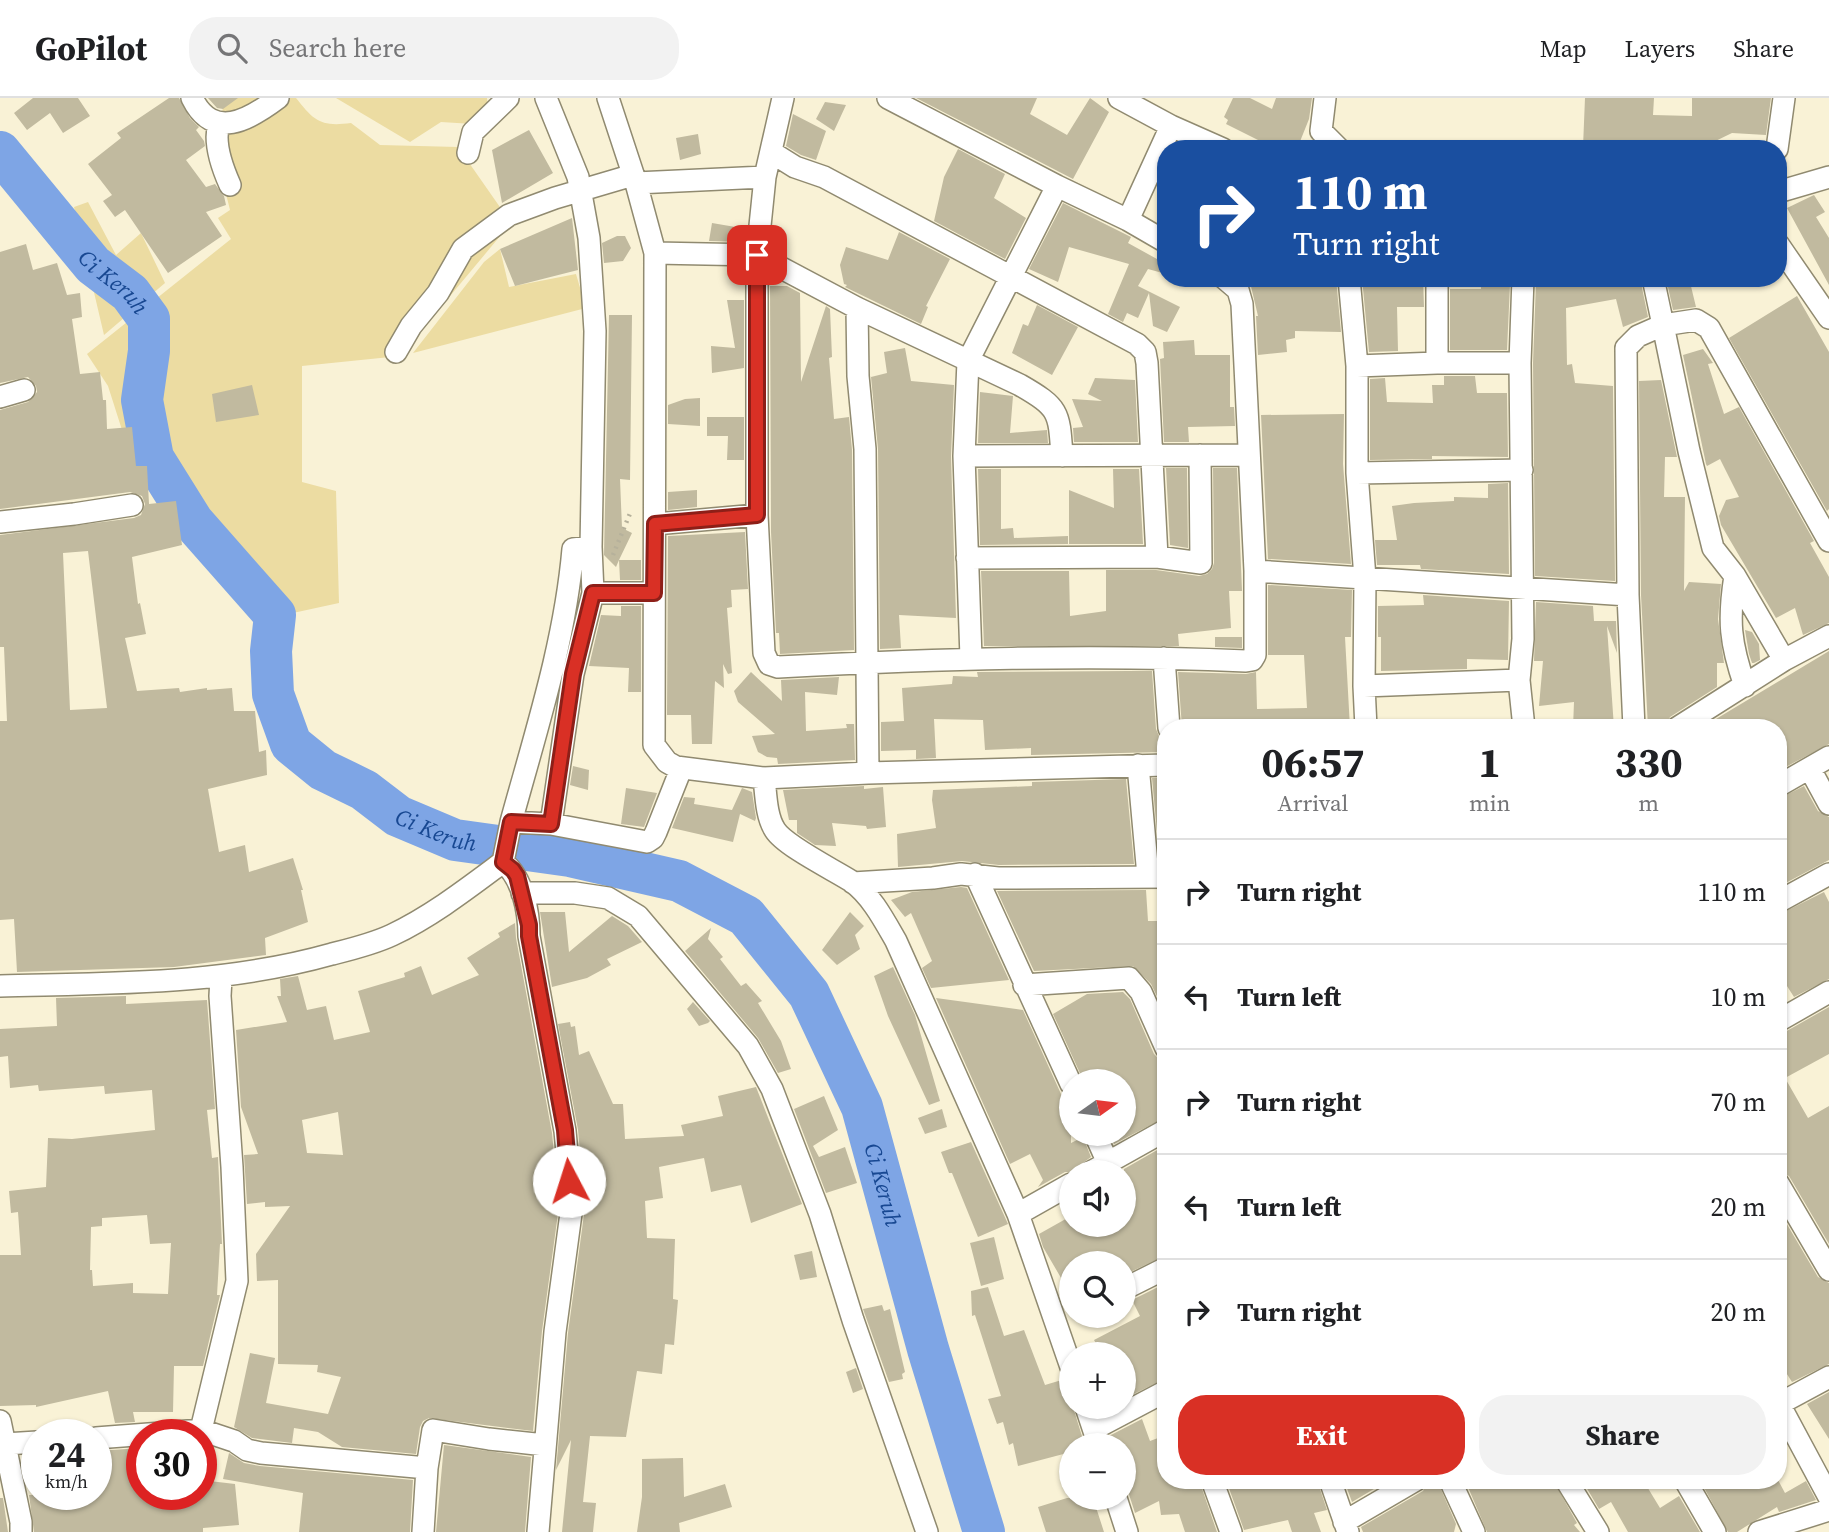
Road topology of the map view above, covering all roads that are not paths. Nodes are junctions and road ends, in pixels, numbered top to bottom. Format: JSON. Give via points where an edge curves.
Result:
{"nodes":[{"id":1,"x":192,"y":98,"type":"edge"},
{"id":2,"x":278,"y":98,"type":"edge"},
{"id":3,"x":508,"y":98,"type":"edge"},
{"id":4,"x":546,"y":98,"type":"edge"},
{"id":5,"x":608,"y":98,"type":"edge"},
{"id":6,"x":783,"y":98,"type":"edge"},
{"id":7,"x":888,"y":98,"type":"edge"},
{"id":8,"x":1119,"y":98,"type":"edge"},
{"id":9,"x":1325,"y":98,"type":"edge"},
{"id":10,"x":1784,"y":98,"type":"edge"},
{"id":11,"x":219,"y":124,"type":"junction"},
{"id":12,"x":1171,"y":126,"type":"junction"},
{"id":13,"x":1165,"y":140,"type":"edge"},
{"id":14,"x":1203,"y":140,"type":"edge"},
{"id":15,"x":1330,"y":140,"type":"edge"},
{"id":16,"x":1778,"y":140,"type":"edge"},
{"id":17,"x":771,"y":152,"type":"junction"},
{"id":18,"x":468,"y":153,"type":"dead end"},
{"id":19,"x":1157,"y":157,"type":"edge"},
{"id":20,"x":765,"y":177,"type":"junction"},
{"id":21,"x":634,"y":179,"type":"junction"},
{"id":22,"x":1827,"y":182,"type":"edge"},
{"id":23,"x":230,"y":185,"type":"dead end"},
{"id":24,"x":1057,"y":186,"type":"junction"},
{"id":25,"x":1787,"y":190,"type":"edge"},
{"id":26,"x":570,"y":193,"type":"junction"},
{"id":27,"x":1128,"y":220,"type":"junction"},
{"id":28,"x":1157,"y":237,"type":"edge"},
{"id":29,"x":654,"y":253,"type":"junction"},
{"id":30,"x":757,"y":255,"type":"junction"},
{"id":31,"x":1787,"y":257,"type":"edge"},
{"id":32,"x":1011,"y":275,"type":"junction"},
{"id":33,"x":1234,"y":287,"type":"edge"},
{"id":34,"x":1350,"y":287,"type":"edge"},
{"id":35,"x":1437,"y":287,"type":"edge"},
{"id":36,"x":1523,"y":287,"type":"edge"},
{"id":37,"x":1655,"y":287,"type":"edge"},
{"id":38,"x":857,"y":308,"type":"junction"},
{"id":39,"x":1829,"y":318,"type":"edge"},
{"id":40,"x":1663,"y":325,"type":"junction"},
{"id":41,"x":396,"y":352,"type":"dead end"},
{"id":42,"x":968,"y":360,"type":"junction"},
{"id":43,"x":1437,"y":363,"type":"junction"},
{"id":44,"x":1520,"y":363,"type":"junction"},
{"id":45,"x":1357,"y":366,"type":"junction"},
{"id":46,"x":24,"y":390,"type":"dead end"},
{"id":47,"x":0,"y":397,"type":"edge"},
{"id":48,"x":1200,"y":455,"type":"junction"},
{"id":49,"x":964,"y":456,"type":"junction"},
{"id":50,"x":1062,"y":456,"type":"junction"},
{"id":51,"x":1153,"y":456,"type":"junction"},
{"id":52,"x":1249,"y":456,"type":"junction"},
{"id":53,"x":1522,"y":470,"type":"junction"},
{"id":54,"x":1357,"y":473,"type":"junction"},
{"id":55,"x":132,"y":505,"type":"dead end"},
{"id":56,"x":757,"y":515,"type":"junction"},
{"id":57,"x":0,"y":522,"type":"edge"},
{"id":58,"x":655,"y":524,"type":"junction"},
{"id":59,"x":1827,"y":532,"type":"edge"},
{"id":60,"x":585,"y":547,"type":"junction"},
{"id":61,"x":1157,"y":557,"type":"junction"},
{"id":62,"x":967,"y":558,"type":"junction"},
{"id":63,"x":1255,"y":571,"type":"junction"},
{"id":64,"x":1735,"y":576,"type":"junction"},
{"id":65,"x":1365,"y":578,"type":"junction"},
{"id":66,"x":1522,"y":590,"type":"junction"},
{"id":67,"x":593,"y":593,"type":"junction"},
{"id":68,"x":654,"y":593,"type":"junction"},
{"id":69,"x":1628,"y":595,"type":"junction"},
{"id":70,"x":1829,"y":636,"type":"edge"},
{"id":71,"x":971,"y":658,"type":"junction"},
{"id":72,"x":1164,"y":658,"type":"junction"},
{"id":73,"x":1784,"y":660,"type":"junction"},
{"id":74,"x":866,"y":663,"type":"junction"},
{"id":75,"x":1518,"y":680,"type":"junction"},
{"id":76,"x":1364,"y":686,"type":"junction"},
{"id":77,"x":1745,"y":686,"type":"junction"},
{"id":78,"x":1168,"y":719,"type":"edge"},
{"id":79,"x":1366,"y":719,"type":"edge"},
{"id":80,"x":1523,"y":719,"type":"edge"},
{"id":81,"x":1634,"y":719,"type":"edge"},
{"id":82,"x":1692,"y":719,"type":"edge"},
{"id":83,"x":1829,"y":757,"type":"edge"},
{"id":84,"x":1138,"y":765,"type":"junction"},
{"id":85,"x":1157,"y":765,"type":"edge"},
{"id":86,"x":681,"y":769,"type":"junction"},
{"id":87,"x":1810,"y":769,"type":"junction"},
{"id":88,"x":868,"y":773,"type":"junction"},
{"id":89,"x":764,"y":778,"type":"junction"},
{"id":90,"x":1787,"y":781,"type":"edge"},
{"id":91,"x":1829,"y":804,"type":"edge"},
{"id":92,"x":511,"y":824,"type":"junction"},
{"id":93,"x":551,"y":824,"type":"junction"},
{"id":94,"x":503,"y":858,"type":"junction"},
{"id":95,"x":975,"y":874,"type":"junction"},
{"id":96,"x":1829,"y":874,"type":"edge"},
{"id":97,"x":1156,"y":877,"type":"edge"},
{"id":98,"x":853,"y":883,"type":"junction"},
{"id":99,"x":522,"y":893,"type":"junction"},
{"id":100,"x":1787,"y":897,"type":"edge"},
{"id":101,"x":1024,"y":985,"type":"junction"},
{"id":102,"x":0,"y":986,"type":"edge"},
{"id":103,"x":220,"y":986,"type":"junction"},
{"id":104,"x":1829,"y":992,"type":"edge"},
{"id":105,"x":1787,"y":1016,"type":"edge"},
{"id":106,"x":1157,"y":1028,"type":"edge"},
{"id":107,"x":1064,"y":1069,"type":"edge"},
{"id":108,"x":1157,"y":1135,"type":"edge"},
{"id":109,"x":1114,"y":1160,"type":"edge"},
{"id":110,"x":1059,"y":1191,"type":"edge"},
{"id":111,"x":1787,"y":1198,"type":"edge"},
{"id":112,"x":1018,"y":1214,"type":"junction"},
{"id":113,"x":1829,"y":1270,"type":"edge"},
{"id":114,"x":1157,"y":1272,"type":"edge"},
{"id":115,"x":1136,"y":1283,"type":"edge"},
{"id":116,"x":1059,"y":1310,"type":"edge"},
{"id":117,"x":1829,"y":1377,"type":"edge"},
{"id":118,"x":1157,"y":1397,"type":"edge"},
{"id":119,"x":1787,"y":1399,"type":"edge"},
{"id":120,"x":1787,"y":1417,"type":"edge"},
{"id":121,"x":204,"y":1419,"type":"edge"},
{"id":122,"x":0,"y":1421,"type":"edge"},
{"id":123,"x":1103,"y":1433,"type":"edge"},
{"id":124,"x":217,"y":1435,"type":"edge"},
{"id":125,"x":545,"y":1445,"type":"junction"},
{"id":126,"x":4,"y":1449,"type":"edge"},
{"id":127,"x":427,"y":1468,"type":"junction"},
{"id":128,"x":1826,"y":1483,"type":"edge"},
{"id":129,"x":1215,"y":1489,"type":"edge"},
{"id":130,"x":1333,"y":1489,"type":"edge"},
{"id":131,"x":1403,"y":1489,"type":"edge"},
{"id":132,"x":1454,"y":1489,"type":"edge"},
{"id":133,"x":1572,"y":1489,"type":"edge"},
{"id":134,"x":1690,"y":1489,"type":"edge"},
{"id":135,"x":1120,"y":1510,"type":"edge"},
{"id":136,"x":1829,"y":1510,"type":"edge"},
{"id":137,"x":1346,"y":1527,"type":"edge"},
{"id":138,"x":21,"y":1532,"type":"edge"},
{"id":139,"x":423,"y":1532,"type":"edge"},
{"id":140,"x":538,"y":1532,"type":"edge"},
{"id":141,"x":927,"y":1532,"type":"edge"},
{"id":142,"x":1127,"y":1532,"type":"edge"},
{"id":143,"x":1231,"y":1532,"type":"edge"},
{"id":144,"x":1474,"y":1532,"type":"edge"},
{"id":145,"x":1598,"y":1532,"type":"edge"},
{"id":146,"x":1716,"y":1532,"type":"edge"},
{"id":147,"x":1759,"y":1532,"type":"edge"}],
"edges":[{"from":1,"to":11,"type":"street","via":[[198,111]]},
{"from":2,"to":11,"type":"street","via":[[254,114]]},
{"from":3,"to":18,"type":"street","via":[[473,132]]},
{"from":4,"to":26,"type":"street","via":[[578,177]]},
{"from":5,"to":21,"type":"street"},
{"from":6,"to":17,"type":"street"},
{"from":7,"to":24,"type":"street"},
{"from":8,"to":12,"type":"street"},
{"from":9,"to":15,"type":"street","via":[[1321,131]]},
{"from":10,"to":16,"type":"street"},
{"from":11,"to":23,"type":"street","via":[[218,145]]},
{"from":12,"to":13,"type":"street"},
{"from":12,"to":14,"type":"street"},
{"from":17,"to":20,"type":"street"},
{"from":17,"to":32,"type":"street"},
{"from":19,"to":27,"type":"street"},
{"from":20,"to":21,"type":"street"},
{"from":20,"to":30,"type":"street"},
{"from":21,"to":26,"type":"street"},
{"from":21,"to":29,"type":"street"},
{"from":22,"to":25,"type":"street"},
{"from":24,"to":27,"type":"street"},
{"from":24,"to":32,"type":"street"},
{"from":26,"to":41,"type":"street","via":[[509,215],[463,249]]},
{"from":26,"to":60,"type":"street","via":[[589,238],[596,331]]},
{"from":27,"to":28,"type":"street"},
{"from":29,"to":30,"type":"street"},
{"from":29,"to":58,"type":"street"},
{"from":30,"to":38,"type":"street"},
{"from":30,"to":56,"type":"street"},
{"from":31,"to":39,"type":"street"},
{"from":32,"to":42,"type":"street"},
{"from":32,"to":51,"type":"street","via":[[1145,352]]},
{"from":33,"to":52,"type":"street","via":[[1242,304]]},
{"from":34,"to":45,"type":"street"},
{"from":35,"to":43,"type":"street"},
{"from":36,"to":44,"type":"street"},
{"from":37,"to":40,"type":"street"},
{"from":38,"to":42,"type":"street"},
{"from":38,"to":74,"type":"street","via":[[865,449]]},
{"from":40,"to":59,"type":"street","via":[[1696,320],[1709,328]]},
{"from":40,"to":64,"type":"street","via":[[1713,548]]},
{"from":40,"to":69,"type":"street","via":[[1638,336],[1626,348]]},
{"from":42,"to":49,"type":"street"},
{"from":42,"to":50,"type":"street","via":[[1046,400],[1060,423]]},
{"from":43,"to":44,"type":"street"},
{"from":43,"to":45,"type":"street"},
{"from":44,"to":53,"type":"street"},
{"from":45,"to":54,"type":"street"},
{"from":46,"to":47,"type":"street"},
{"from":48,"to":51,"type":"street"},
{"from":48,"to":52,"type":"street"},
{"from":48,"to":61,"type":"street","via":[[1201,563]]},
{"from":49,"to":50,"type":"street"},
{"from":49,"to":62,"type":"street"},
{"from":50,"to":51,"type":"street"},
{"from":51,"to":61,"type":"street"},
{"from":52,"to":63,"type":"street"},
{"from":53,"to":54,"type":"street"},
{"from":53,"to":66,"type":"street"},
{"from":54,"to":65,"type":"street"},
{"from":55,"to":57,"type":"street"},
{"from":56,"to":58,"type":"street"},
{"from":56,"to":74,"type":"street","via":[[764,653],[769,664]]},
{"from":58,"to":68,"type":"street"},
{"from":60,"to":67,"type":"street"},
{"from":60,"to":92,"type":"street","via":[[573,549],[556,661]]},
{"from":61,"to":62,"type":"street"},
{"from":62,"to":71,"type":"street"},
{"from":63,"to":65,"type":"street"},
{"from":63,"to":72,"type":"street","via":[[1252,660]]},
{"from":64,"to":73,"type":"street"},
{"from":64,"to":77,"type":"street","via":[[1729,613],[1733,653]]},
{"from":65,"to":66,"type":"street"},
{"from":65,"to":76,"type":"street"},
{"from":66,"to":69,"type":"street"},
{"from":66,"to":75,"type":"street"},
{"from":67,"to":68,"type":"street"},
{"from":67,"to":93,"type":"street","via":[[573,674]]},
{"from":68,"to":86,"type":"street","via":[[654,745],[667,762]]},
{"from":69,"to":81,"type":"street"},
{"from":70,"to":73,"type":"street"},
{"from":71,"to":72,"type":"street"},
{"from":71,"to":74,"type":"street"},
{"from":72,"to":78,"type":"street"},
{"from":73,"to":77,"type":"street"},
{"from":74,"to":88,"type":"street"},
{"from":75,"to":76,"type":"street"},
{"from":75,"to":80,"type":"street"},
{"from":76,"to":79,"type":"street"},
{"from":77,"to":82,"type":"street"},
{"from":83,"to":87,"type":"street"},
{"from":84,"to":85,"type":"street"},
{"from":84,"to":88,"type":"street"},
{"from":84,"to":97,"type":"street"},
{"from":86,"to":89,"type":"street"},
{"from":86,"to":93,"type":"street","via":[[656,832],[647,842]]},
{"from":87,"to":90,"type":"street"},
{"from":87,"to":91,"type":"street"},
{"from":88,"to":89,"type":"street"},
{"from":89,"to":98,"type":"street","via":[[770,820],[778,834]]},
{"from":92,"to":93,"type":"street"},
{"from":92,"to":94,"type":"street"},
{"from":94,"to":99,"type":"street"},
{"from":94,"to":103,"type":"street","via":[[459,895],[392,935]]},
{"from":95,"to":97,"type":"street"},
{"from":95,"to":98,"type":"street"},
{"from":95,"to":101,"type":"street"},
{"from":96,"to":100,"type":"street"},
{"from":98,"to":112,"type":"street","via":[[880,912],[895,941]]},
{"from":99,"to":125,"type":"street","via":[[565,1130],[572,1206]]},
{"from":99,"to":141,"type":"street","via":[[608,898],[638,916],[748,1046],[772,1089],[820,1214]]},
{"from":101,"to":106,"type":"street","via":[[1129,978],[1141,992]]},
{"from":101,"to":107,"type":"street"},
{"from":102,"to":103,"type":"street"},
{"from":103,"to":121,"type":"street","via":[[237,1280]]},
{"from":104,"to":105,"type":"street"},
{"from":108,"to":109,"type":"street"},
{"from":110,"to":112,"type":"street"},
{"from":111,"to":113,"type":"street"},
{"from":112,"to":116,"type":"street"},
{"from":114,"to":115,"type":"street"},
{"from":117,"to":119,"type":"street"},
{"from":118,"to":123,"type":"street"},
{"from":120,"to":128,"type":"street"},
{"from":122,"to":126,"type":"street"},
{"from":124,"to":127,"type":"street","via":[[261,1453]]},
{"from":125,"to":127,"type":"street","via":[[433,1430]]},
{"from":125,"to":140,"type":"street"},
{"from":126,"to":138,"type":"street"},
{"from":127,"to":139,"type":"street"},
{"from":129,"to":143,"type":"street"},
{"from":130,"to":137,"type":"street"},
{"from":131,"to":137,"type":"street"},
{"from":132,"to":144,"type":"street"},
{"from":133,"to":145,"type":"street"},
{"from":134,"to":146,"type":"street"},
{"from":135,"to":142,"type":"street"},
{"from":136,"to":147,"type":"street"}]}
